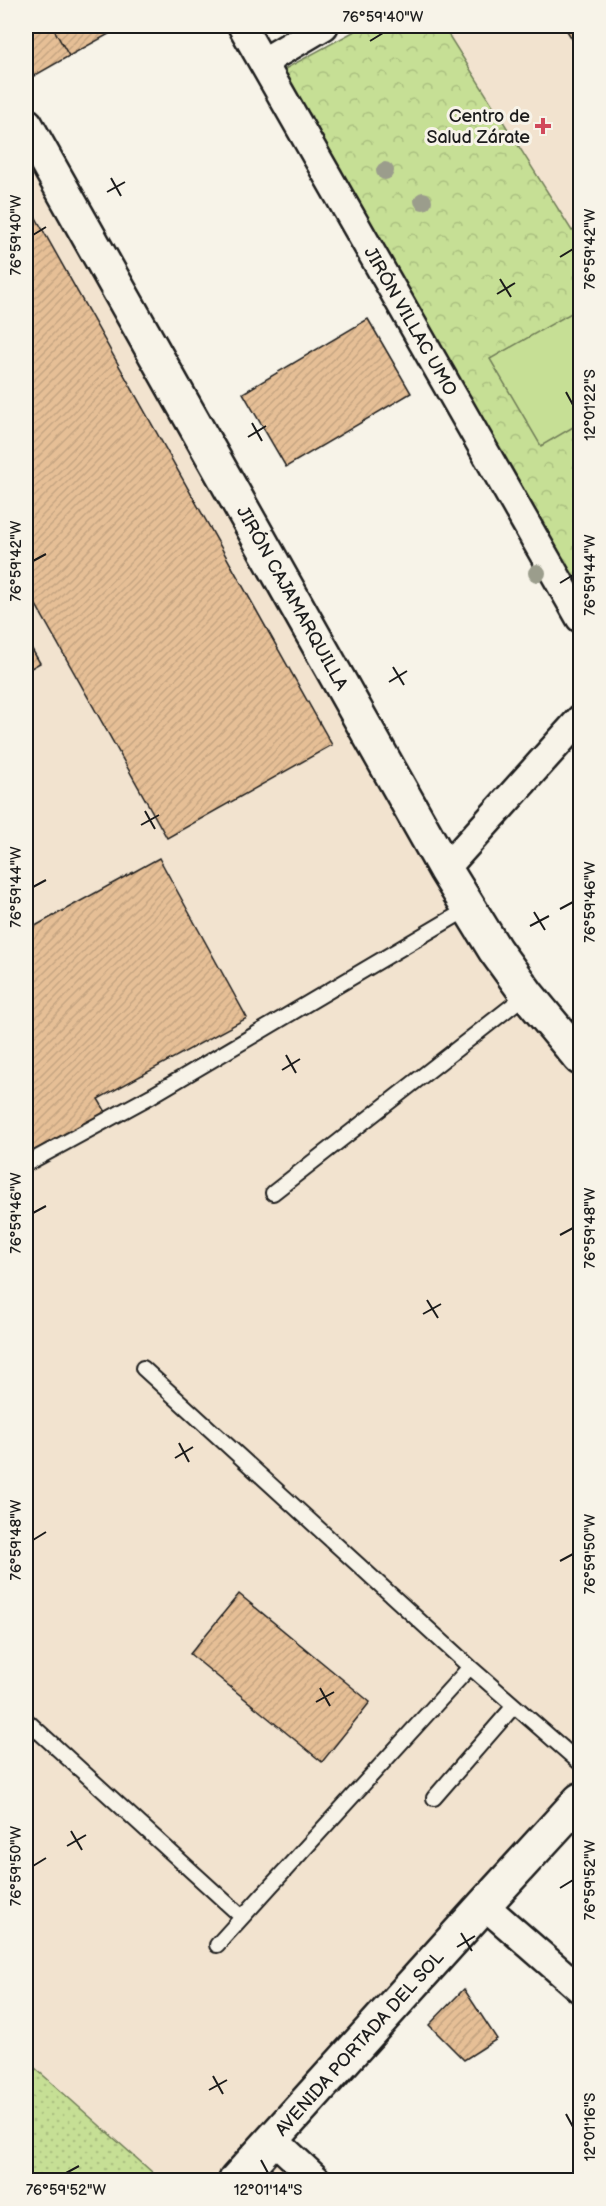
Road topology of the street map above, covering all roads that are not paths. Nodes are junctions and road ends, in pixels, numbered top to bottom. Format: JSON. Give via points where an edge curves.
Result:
{"nodes":[{"id":1,"x":242,"y":26,"type":"edge"},
{"id":2,"x":324,"y":26,"type":"edge"},
{"id":3,"x":263,"y":62,"type":"junction"},
{"id":4,"x":27,"y":132,"type":"edge"},
{"id":5,"x":580,"y":618,"type":"edge"},
{"id":6,"x":580,"y":719,"type":"edge"},
{"id":7,"x":445,"y":869,"type":"junction"},
{"id":8,"x":469,"y":908,"type":"junction"},
{"id":9,"x":526,"y":994,"type":"junction"},
{"id":10,"x":580,"y":1058,"type":"edge"},
{"id":11,"x":26,"y":1164,"type":"edge"},
{"id":12,"x":273,"y":1194,"type":"dead end"},
{"id":13,"x":143,"y":1368,"type":"dead end"},
{"id":14,"x":470,"y":1667,"type":"junction"},
{"id":15,"x":514,"y":1706,"type":"junction"},
{"id":16,"x":26,"y":1720,"type":"edge"},
{"id":17,"x":580,"y":1763,"type":"edge"},
{"id":18,"x":434,"y":1798,"type":"dead end"},
{"id":19,"x":580,"y":1800,"type":"edge"},
{"id":20,"x":484,"y":1905,"type":"junction"},
{"id":21,"x":242,"y":1917,"type":"junction"},
{"id":22,"x":217,"y":1945,"type":"dead end"},
{"id":23,"x":580,"y":1989,"type":"edge"},
{"id":24,"x":273,"y":2139,"type":"junction"},
{"id":25,"x":236,"y":2181,"type":"edge"},
{"id":26,"x":317,"y":2181,"type":"edge"}],
"edges":[{"from":1,"to":3,"type":"street","name":"JIRÓN VILLAC UMO"},
{"from":2,"to":3,"type":"street"},
{"from":3,"to":5,"type":"street","name":"JIRÓN VILLAC UMO"},
{"from":4,"to":7,"type":"street","name":"JIRÓN CAJAMARQUILLA"},
{"from":6,"to":7,"type":"street"},
{"from":7,"to":8,"type":"street","name":"JIRÓN CAJAMARQUILLA"},
{"from":8,"to":9,"type":"street","name":"JIRÓN CAJAMARQUILLA"},
{"from":8,"to":11,"type":"lane","via":[[151,1096]]},
{"from":9,"to":10,"type":"street","name":"JIRÓN CAJAMARQUILLA"},
{"from":9,"to":12,"type":"lane"},
{"from":13,"to":14,"type":"lane"},
{"from":14,"to":15,"type":"lane"},
{"from":14,"to":21,"type":"lane"},
{"from":15,"to":17,"type":"lane"},
{"from":15,"to":18,"type":"lane"},
{"from":16,"to":21,"type":"lane"},
{"from":19,"to":20,"type":"street","name":"AVENIDA PORTADA DEL SOL"},
{"from":20,"to":23,"type":"street"},
{"from":20,"to":24,"type":"street","name":"AVENIDA PORTADA DEL SOL"},
{"from":21,"to":22,"type":"lane"},
{"from":24,"to":25,"type":"street","name":"AVENIDA PORTADA DEL SOL"},
{"from":24,"to":26,"type":"street"}]}
